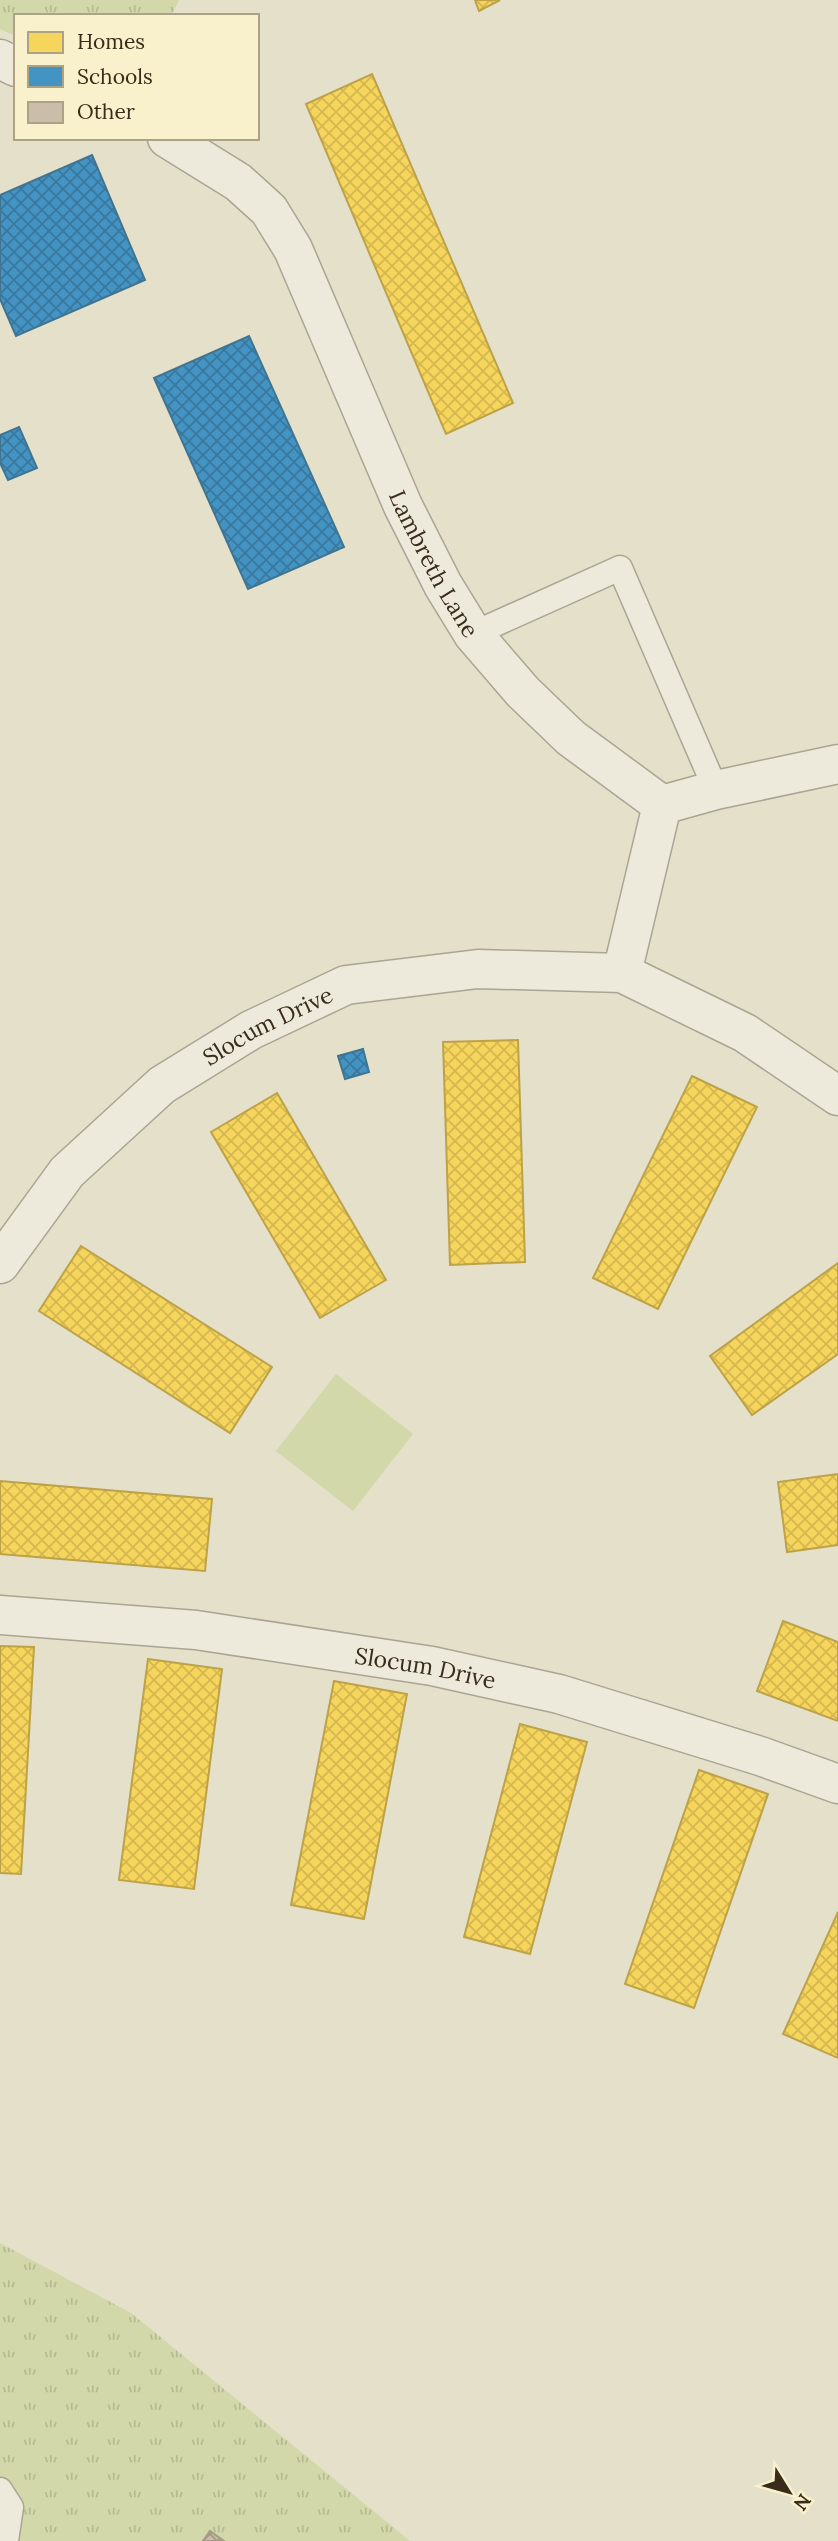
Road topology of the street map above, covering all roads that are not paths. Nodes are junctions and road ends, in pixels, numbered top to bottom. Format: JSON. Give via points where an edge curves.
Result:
{"nodes":[{"id":1,"x":170,"y":140,"type":"edge"},
{"id":2,"x":473,"y":634,"type":"junction"},
{"id":3,"x":838,"y":764,"type":"edge"},
{"id":4,"x":716,"y":790,"type":"junction"},
{"id":5,"x":662,"y":805,"type":"junction"},
{"id":6,"x":622,"y":973,"type":"junction"},
{"id":7,"x":838,"y":1096,"type":"edge"},
{"id":8,"x":0,"y":1265,"type":"edge"},
{"id":9,"x":0,"y":1615,"type":"edge"},
{"id":10,"x":838,"y":1784,"type":"edge"},
{"id":11,"x":0,"y":2490,"type":"edge"},
{"id":12,"x":6,"y":2541,"type":"edge"}],
"edges":[{"from":1,"to":2,"type":"street","name":"Lambreth Lane","via":[[238,182],[269,210],[293,249],[403,506]]},
{"from":2,"to":4,"type":"lane","via":[[620,568]]},
{"from":2,"to":5,"type":"street","name":"Lambreth Lane","via":[[571,738]]},
{"from":3,"to":4,"type":"street"},
{"from":4,"to":5,"type":"street"},
{"from":5,"to":6,"type":"street"},
{"from":6,"to":7,"type":"street","name":"Slocum Drive","via":[[745,1033]]},
{"from":6,"to":8,"type":"street","name":"Slocum Drive","via":[[478,969],[346,985],[251,1030],[162,1085],[67,1171]]},
{"from":9,"to":10,"type":"street","name":"Slocum Drive","via":[[196,1630],[432,1666],[559,1694]]},
{"from":11,"to":12,"type":"lane","via":[[10,2507]]}]}
